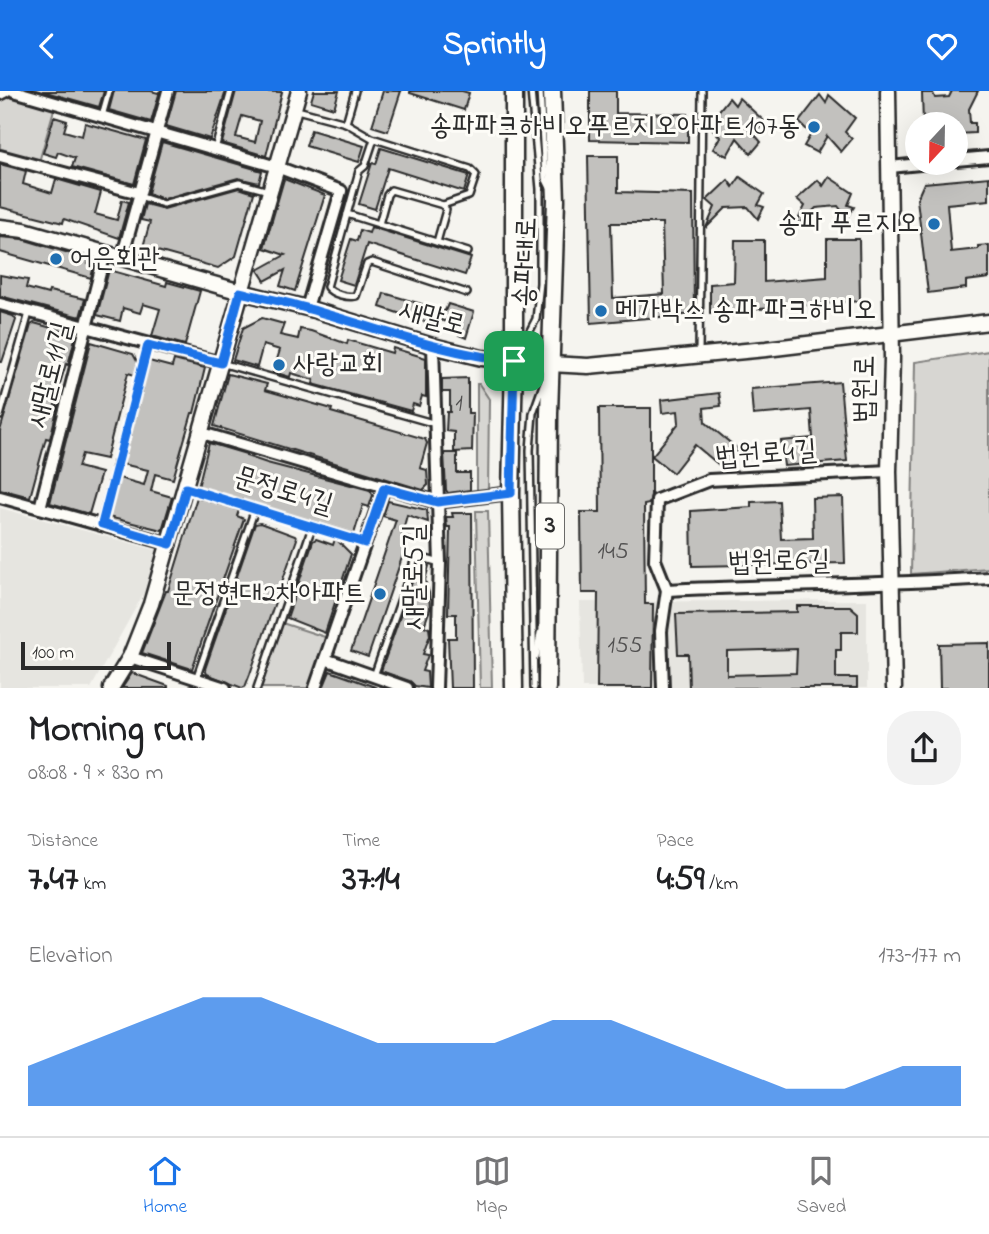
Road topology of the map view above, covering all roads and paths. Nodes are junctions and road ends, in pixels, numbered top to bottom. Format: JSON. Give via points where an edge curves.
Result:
{"nodes":[{"id":1,"x":6,"y":91,"type":"edge"},
{"id":2,"x":14,"y":91,"type":"edge"},
{"id":3,"x":109,"y":91,"type":"edge"},
{"id":4,"x":168,"y":91,"type":"edge"},
{"id":5,"x":231,"y":91,"type":"edge"},
{"id":6,"x":299,"y":91,"type":"edge"},
{"id":7,"x":355,"y":91,"type":"edge"},
{"id":8,"x":514,"y":91,"type":"edge"},
{"id":9,"x":531,"y":91,"type":"edge"},
{"id":10,"x":540,"y":91,"type":"edge"},
{"id":11,"x":552,"y":91,"type":"edge"},
{"id":12,"x":702,"y":91,"type":"edge"},
{"id":13,"x":888,"y":91,"type":"edge"},
{"id":14,"x":0,"y":94,"type":"edge"},
{"id":15,"x":294,"y":109,"type":"junction"},
{"id":16,"x":102,"y":116,"type":"junction"},
{"id":17,"x":346,"y":124,"type":"junction"},
{"id":18,"x":157,"y":131,"type":"junction"},
{"id":19,"x":374,"y":139,"type":"junction"},
{"id":20,"x":215,"y":149,"type":"junction"},
{"id":21,"x":0,"y":156,"type":"edge"},
{"id":22,"x":989,"y":157,"type":"edge"},
{"id":23,"x":968,"y":159,"type":"edge"},
{"id":24,"x":905,"y":166,"type":"edge"},
{"id":25,"x":277,"y":167,"type":"junction"},
{"id":26,"x":890,"y":167,"type":"junction"},
{"id":27,"x":269,"y":191,"type":"junction"},
{"id":28,"x":139,"y":195,"type":"junction"},
{"id":29,"x":556,"y":200,"type":"junction"},
{"id":30,"x":443,"y":205,"type":"junction"},
{"id":31,"x":348,"y":214,"type":"junction"},
{"id":32,"x":379,"y":224,"type":"junction"},
{"id":33,"x":0,"y":227,"type":"edge"},
{"id":34,"x":437,"y":242,"type":"junction"},
{"id":35,"x":468,"y":252,"type":"dead end"},
{"id":36,"x":105,"y":253,"type":"junction"},
{"id":37,"x":122,"y":258,"type":"junction"},
{"id":38,"x":240,"y":292,"type":"junction"},
{"id":39,"x":467,"y":293,"type":"dead end"},
{"id":40,"x":0,"y":305,"type":"edge"},
{"id":41,"x":307,"y":308,"type":"junction"},
{"id":42,"x":29,"y":313,"type":"junction"},
{"id":43,"x":989,"y":322,"type":"edge"},
{"id":44,"x":86,"y":328,"type":"junction"},
{"id":45,"x":891,"y":333,"type":"junction"},
{"id":46,"x":148,"y":345,"type":"junction"},
{"id":47,"x":433,"y":346,"type":"junction"},
{"id":48,"x":699,"y":354,"type":"junction"},
{"id":49,"x":514,"y":361,"type":"junction"},
{"id":50,"x":221,"y":363,"type":"junction"},
{"id":51,"x":551,"y":365,"type":"junction"},
{"id":52,"x":0,"y":416,"type":"edge"},
{"id":53,"x":436,"y":424,"type":"junction"},
{"id":54,"x":202,"y":433,"type":"junction"},
{"id":55,"x":889,"y":471,"type":"junction"},
{"id":56,"x":186,"y":488,"type":"junction"},
{"id":57,"x":384,"y":488,"type":"junction"},
{"id":58,"x":511,"y":493,"type":"junction"},
{"id":59,"x":0,"y":497,"type":"edge"},
{"id":60,"x":437,"y":502,"type":"junction"},
{"id":61,"x":40,"y":508,"type":"junction"},
{"id":62,"x":255,"y":509,"type":"junction"},
{"id":63,"x":102,"y":524,"type":"junction"},
{"id":64,"x":312,"y":527,"type":"junction"},
{"id":65,"x":365,"y":543,"type":"junction"},
{"id":66,"x":170,"y":544,"type":"junction"},
{"id":67,"x":440,"y":563,"type":"junction"},
{"id":68,"x":989,"y":578,"type":"edge"},
{"id":69,"x":549,"y":585,"type":"junction"},
{"id":70,"x":893,"y":585,"type":"junction"},
{"id":71,"x":667,"y":590,"type":"junction"},
{"id":72,"x":130,"y":657,"type":"junction"},
{"id":73,"x":325,"y":659,"type":"junction"},
{"id":74,"x":534,"y":668,"type":"junction"},
{"id":75,"x":374,"y":676,"type":"junction"},
{"id":76,"x":196,"y":679,"type":"junction"},
{"id":77,"x":111,"y":688,"type":"edge"},
{"id":78,"x":225,"y":688,"type":"edge"},
{"id":79,"x":257,"y":688,"type":"edge"},
{"id":80,"x":315,"y":688,"type":"edge"},
{"id":81,"x":407,"y":688,"type":"edge"},
{"id":82,"x":436,"y":688,"type":"edge"},
{"id":83,"x":514,"y":688,"type":"edge"},
{"id":84,"x":536,"y":688,"type":"edge"},
{"id":85,"x":547,"y":688,"type":"edge"},
{"id":86,"x":663,"y":688,"type":"edge"},
{"id":87,"x":894,"y":688,"type":"edge"}],
"edges":[{"from":1,"to":14,"type":"street"},
{"from":2,"to":16,"type":"street"},
{"from":3,"to":16,"type":"lane"},
{"from":4,"to":18,"type":"street"},
{"from":5,"to":20,"type":"lane"},
{"from":6,"to":15,"type":"street"},
{"from":7,"to":17,"type":"lane"},
{"from":8,"to":49,"type":"main road","name":"송파대로","number":"3"},
{"from":9,"to":49,"type":"lane","via":[[540,189],[540,283],[536,319]]},
{"from":10,"to":29,"type":"lane","via":[[545,178]]},
{"from":11,"to":29,"type":"main road","name":"송파대로","number":"3"},
{"from":12,"to":48,"type":"lane"},
{"from":13,"to":26,"type":"street","name":"법원로"},
{"from":15,"to":17,"type":"lane"},
{"from":15,"to":25,"type":"street"},
{"from":16,"to":18,"type":"street"},
{"from":17,"to":19,"type":"lane"},
{"from":18,"to":20,"type":"street"},
{"from":18,"to":28,"type":"street"},
{"from":19,"to":30,"type":"lane","via":[[474,172],[469,196]]},
{"from":19,"to":31,"type":"lane","via":[[359,171]]},
{"from":20,"to":25,"type":"street"},
{"from":21,"to":28,"type":"street"},
{"from":22,"to":23,"type":"street"},
{"from":24,"to":26,"type":"street"},
{"from":25,"to":27,"type":"street"},
{"from":25,"to":41,"type":"street","via":[[341,191]]},
{"from":26,"to":45,"type":"street","name":"법원로"},
{"from":27,"to":28,"type":"lane","via":[[239,183],[163,204]]},
{"from":27,"to":38,"type":"street"},
{"from":28,"to":37,"type":"street"},
{"from":29,"to":51,"type":"main road","name":"송파대로","number":"3"},
{"from":30,"to":32,"type":"lane","via":[[391,190]]},
{"from":30,"to":34,"type":"lane","via":[[446,210]]},
{"from":31,"to":32,"type":"lane"},
{"from":31,"to":39,"type":"lane","via":[[327,287],[330,291],[356,296],[367,264],[372,262]]},
{"from":32,"to":34,"type":"lane"},
{"from":33,"to":36,"type":"street","name":"새말로"},
{"from":34,"to":35,"type":"lane"},
{"from":36,"to":37,"type":"street","name":"새말로"},
{"from":36,"to":44,"type":"street","name":"새말로11길"},
{"from":37,"to":38,"type":"street","name":"새말로"},
{"from":38,"to":41,"type":"street","name":"새말로"},
{"from":38,"to":50,"type":"street"},
{"from":40,"to":42,"type":"street"},
{"from":41,"to":47,"type":"street","name":"새말로"},
{"from":42,"to":44,"type":"street"},
{"from":42,"to":52,"type":"lane"},
{"from":43,"to":45,"type":"street","name":"새말로"},
{"from":44,"to":46,"type":"street"},
{"from":44,"to":61,"type":"street","name":"새말로11길"},
{"from":45,"to":48,"type":"street","name":"새말로"},
{"from":45,"to":55,"type":"street","name":"법원로"},
{"from":46,"to":50,"type":"street"},
{"from":46,"to":63,"type":"lane"},
{"from":47,"to":49,"type":"street","name":"새말로"},
{"from":47,"to":53,"type":"street","name":"새말로5길"},
{"from":48,"to":51,"type":"street","name":"새말로","via":[[587,366]]},
{"from":49,"to":51,"type":"street","name":"새말로"},
{"from":49,"to":58,"type":"main road","name":"송파대로","number":"3"},
{"from":50,"to":53,"type":"lane"},
{"from":50,"to":54,"type":"street"},
{"from":51,"to":69,"type":"main road","name":"송파대로","number":"3"},
{"from":51,"to":74,"type":"lane","via":[[533,413],[530,450]]},
{"from":53,"to":60,"type":"street","name":"새말로5길"},
{"from":54,"to":56,"type":"street"},
{"from":54,"to":57,"type":"street"},
{"from":55,"to":70,"type":"street","name":"법원로"},
{"from":55,"to":71,"type":"street","name":"법원로4길","via":[[709,480],[657,500],[655,560]]},
{"from":56,"to":62,"type":"lane","name":"문정로4길"},
{"from":56,"to":66,"type":"street"},
{"from":57,"to":60,"type":"street"},
{"from":57,"to":65,"type":"street"},
{"from":58,"to":60,"type":"street"},
{"from":58,"to":83,"type":"main road","name":"송파대로","number":"3"},
{"from":59,"to":61,"type":"street"},
{"from":60,"to":67,"type":"street","name":"새말로5길"},
{"from":61,"to":63,"type":"street"},
{"from":62,"to":64,"type":"lane","name":"문정로4길"},
{"from":62,"to":76,"type":"lane"},
{"from":63,"to":66,"type":"street"},
{"from":64,"to":65,"type":"lane","name":"문정로4길"},
{"from":64,"to":79,"type":"lane"},
{"from":65,"to":73,"type":"street"},
{"from":66,"to":72,"type":"street"},
{"from":67,"to":75,"type":"lane","via":[[416,556]]},
{"from":67,"to":82,"type":"street","name":"새말로5길"},
{"from":68,"to":70,"type":"street","name":"법원로6길"},
{"from":69,"to":74,"type":"lane"},
{"from":69,"to":85,"type":"main road","name":"송파대로","number":"3"},
{"from":70,"to":71,"type":"street","name":"법원로6길"},
{"from":70,"to":87,"type":"street","name":"법원로"},
{"from":71,"to":86,"type":"street","via":[[661,631]]},
{"from":72,"to":76,"type":"street"},
{"from":72,"to":77,"type":"street"},
{"from":73,"to":75,"type":"street"},
{"from":73,"to":80,"type":"street"},
{"from":74,"to":84,"type":"lane"},
{"from":75,"to":81,"type":"street"},
{"from":76,"to":78,"type":"street"}]}
